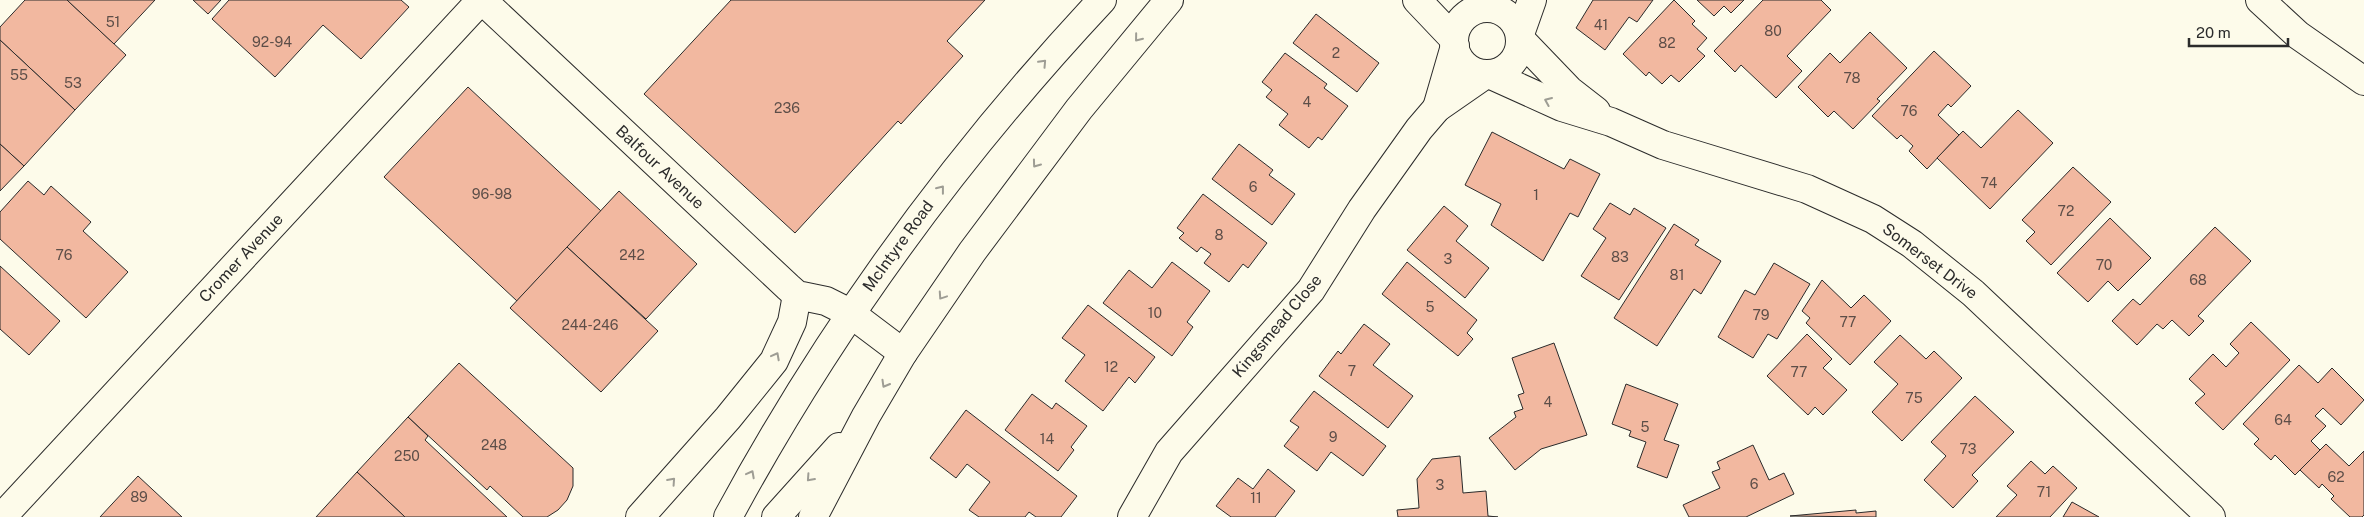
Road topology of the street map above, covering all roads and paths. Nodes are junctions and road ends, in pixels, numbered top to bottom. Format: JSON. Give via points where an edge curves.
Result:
{"nodes":[{"id":1,"x":482,"y":0,"type":"edge"},
{"id":2,"x":1102,"y":0,"type":"edge"},
{"id":3,"x":1169,"y":0,"type":"edge"},
{"id":4,"x":1417,"y":0,"type":"edge"},
{"id":5,"x":1532,"y":0,"type":"edge"},
{"id":6,"x":2260,"y":0,"type":"edge"},
{"id":7,"x":1485,"y":4,"type":"edge"},
{"id":8,"x":1520,"y":36,"type":"junction"},
{"id":9,"x":1454,"y":43,"type":"junction"},
{"id":10,"x":1487,"y":74,"type":"junction"},
{"id":11,"x":2364,"y":81,"type":"edge"},
{"id":12,"x":1437,"y":108,"type":"junction"},
{"id":13,"x":1611,"y":122,"type":"junction"},
{"id":14,"x":798,"y":295,"type":"junction"},
{"id":15,"x":850,"y":313,"type":"junction"},
{"id":16,"x":903,"y":353,"type":"junction"},
{"id":17,"x":866,"y":416,"type":"junction"},
{"id":18,"x":2,"y":517,"type":"edge"},
{"id":19,"x":640,"y":517,"type":"edge"},
{"id":20,"x":728,"y":517,"type":"edge"},
{"id":21,"x":776,"y":517,"type":"edge"},
{"id":22,"x":813,"y":517,"type":"edge"},
{"id":23,"x":1132,"y":517,"type":"edge"},
{"id":24,"x":2211,"y":517,"type":"edge"}],
"edges":[{"from":1,"to":14,"type":"street","name":"Balfour Avenue"},
{"from":1,"to":18,"type":"street","name":"Cromer Avenue"},
{"from":15,"to":2,"type":"street","name":"McIntyre Road","one_way":true,"via":[[973,147],[1038,68]]},
{"from":3,"to":16,"type":"street","one_way":true,"via":[[1041,158]]},
{"from":4,"to":9,"type":"street"},
{"from":5,"to":8,"type":"street"},
{"from":6,"to":11,"type":"street","via":[[2298,35]]},
{"from":7,"to":8,"type":"street","via":[[1508,15]]},
{"from":7,"to":9,"type":"street","via":[[1460,21]]},
{"from":8,"to":10,"type":"street","via":[[1515,58],[1508,66]]},
{"from":8,"to":13,"type":"street","name":"Somerset Drive","via":[[1569,90]]},
{"from":9,"to":10,"type":"street","via":[[1462,62],[1477,72]]},
{"from":9,"to":12,"type":"street","name":"Kingsmead Close"},
{"from":10,"to":12,"type":"street","name":"Kingsmead Close"},
{"from":13,"to":10,"type":"street","name":"Somerset Drive","one_way":true,"via":[[1562,107]]},
{"from":12,"to":23,"type":"street","name":"Kingsmead Close","via":[[1362,209],[1311,290],[1169,452]]},
{"from":13,"to":24,"type":"street","name":"Somerset Drive","via":[[1663,145],[1808,190],[1873,218],[1912,244],[1973,293]]},
{"from":14,"to":15,"type":"street","via":[[826,301]]},
{"from":19,"to":14,"type":"street","one_way":true,"via":[[774,361],[792,322]]},
{"from":15,"to":16,"type":"street"},
{"from":20,"to":15,"type":"street","name":"McIntyre Road","one_way":true,"via":[[768,443]]},
{"from":16,"to":17,"type":"street","one_way":true},
{"from":17,"to":21,"type":"street","one_way":true},
{"from":17,"to":22,"type":"street"}]}
